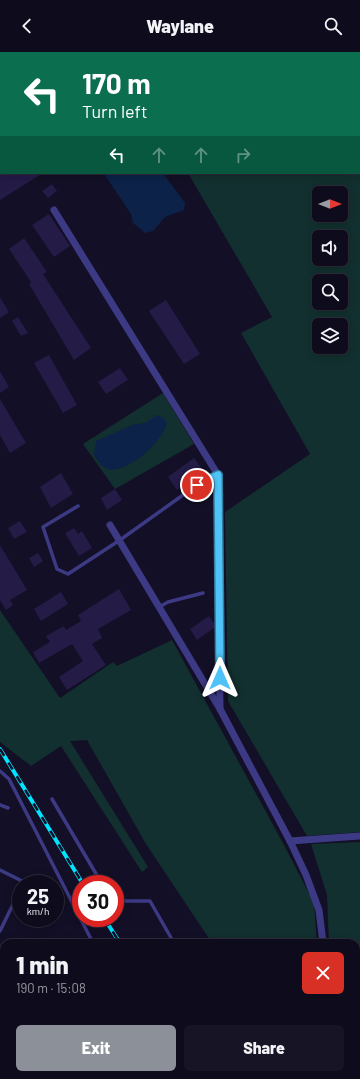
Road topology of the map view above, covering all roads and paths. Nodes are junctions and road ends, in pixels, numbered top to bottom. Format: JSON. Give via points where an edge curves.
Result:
{"nodes":[{"id":1,"x":54,"y":210,"type":"dead end"},
{"id":2,"x":218,"y":475,"type":"junction"},
{"id":3,"x":78,"y":506,"type":"dead end"},
{"id":4,"x":110,"y":525,"type":"dead end"},
{"id":5,"x":120,"y":540,"type":"junction"},
{"id":6,"x":203,"y":593,"type":"dead end"},
{"id":7,"x":161,"y":606,"type":"junction"},
{"id":8,"x":220,"y":709,"type":"junction"},
{"id":9,"x":0,"y":771,"type":"edge"},
{"id":10,"x":52,"y":799,"type":"dead end"},
{"id":11,"x":0,"y":805,"type":"edge"},
{"id":12,"x":8,"y":808,"type":"dead end"},
{"id":13,"x":360,"y":836,"type":"edge"},
{"id":14,"x":290,"y":841,"type":"junction"},
{"id":15,"x":0,"y":870,"type":"edge"},
{"id":16,"x":97,"y":875,"type":"edge"},
{"id":17,"x":12,"y":876,"type":"edge"},
{"id":18,"x":124,"y":901,"type":"edge"},
{"id":19,"x":12,"y":906,"type":"edge"},
{"id":20,"x":0,"y":931,"type":"edge"},
{"id":21,"x":91,"y":939,"type":"edge"},
{"id":22,"x":172,"y":939,"type":"edge"},
{"id":23,"x":322,"y":939,"type":"edge"}],
"edges":[{"from":1,"to":2,"type":"street"},
{"from":2,"to":5,"type":"lane","via":[[197,485]]},
{"from":2,"to":8,"type":"street"},
{"from":3,"to":5,"type":"lane","via":[[43,527],[57,569],[68,574]]},
{"from":4,"to":5,"type":"street"},
{"from":5,"to":7,"type":"street"},
{"from":6,"to":7,"type":"lane"},
{"from":7,"to":8,"type":"street"},
{"from":8,"to":14,"type":"street"},
{"from":9,"to":21,"type":"lane","via":[[9,779]]},
{"from":10,"to":16,"type":"lane"},
{"from":11,"to":12,"type":"lane"},
{"from":13,"to":14,"type":"street"},
{"from":14,"to":23,"type":"street","via":[[319,910]]},
{"from":15,"to":17,"type":"lane"},
{"from":18,"to":22,"type":"lane","via":[[150,901]]},
{"from":19,"to":20,"type":"lane"}]}
